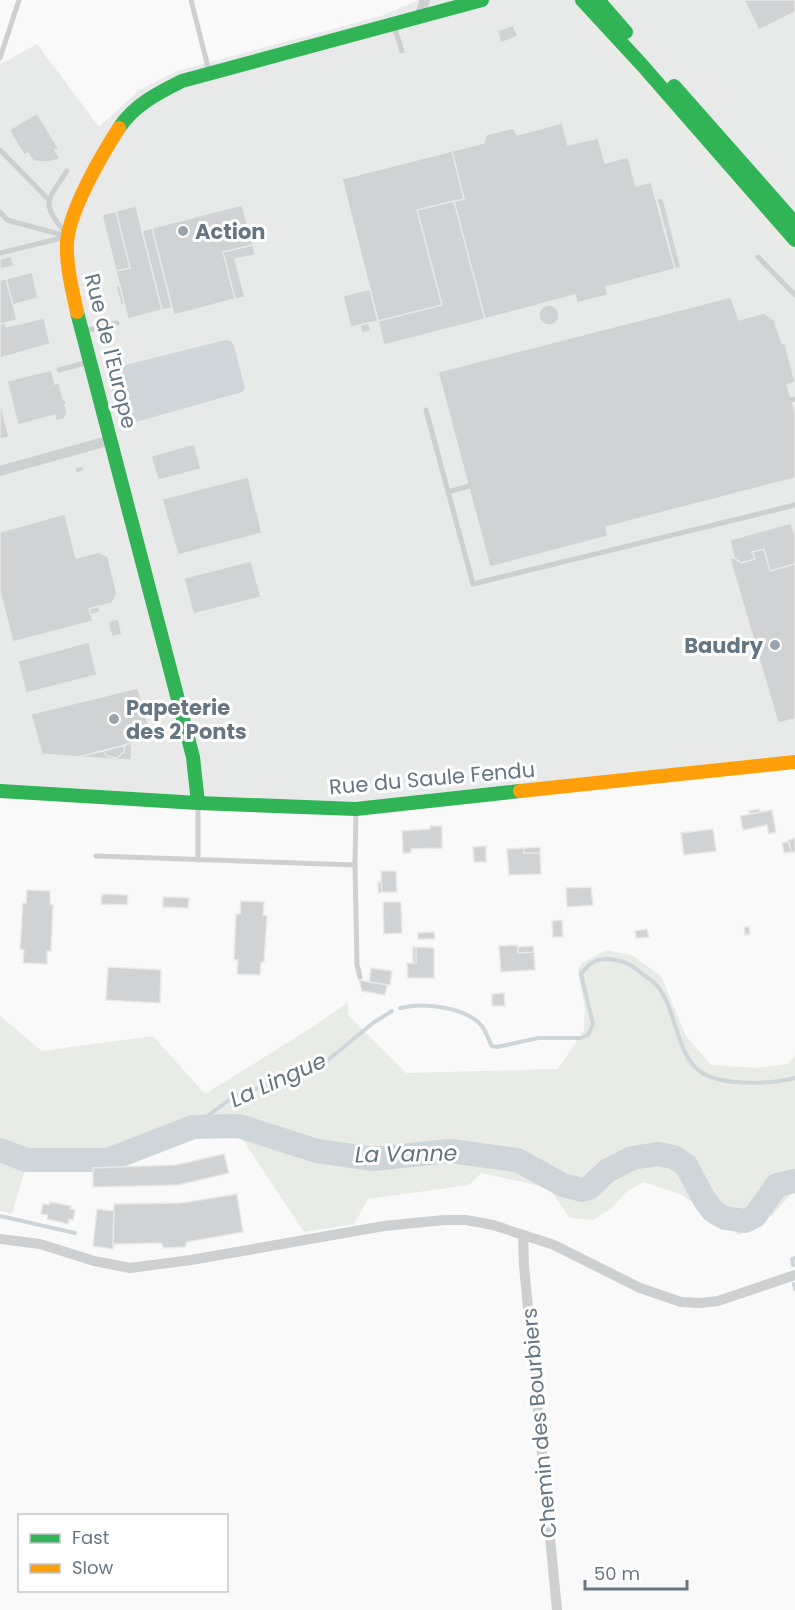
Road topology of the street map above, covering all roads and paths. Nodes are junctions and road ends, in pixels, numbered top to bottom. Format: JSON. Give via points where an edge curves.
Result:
{"nodes":[{"id":1,"x":19,"y":0,"type":"edge"},
{"id":2,"x":191,"y":0,"type":"edge"},
{"id":3,"x":425,"y":0,"type":"edge"},
{"id":4,"x":467,"y":0,"type":"edge"},
{"id":5,"x":482,"y":0,"type":"edge"},
{"id":6,"x":582,"y":0,"type":"edge"},
{"id":7,"x":598,"y":0,"type":"edge"},
{"id":8,"x":454,"y":8,"type":"junction"},
{"id":9,"x":418,"y":17,"type":"junction"},
{"id":10,"x":394,"y":24,"type":"junction"},
{"id":11,"x":402,"y":51,"type":"dead end"},
{"id":12,"x":0,"y":58,"type":"edge"},
{"id":13,"x":209,"y":74,"type":"junction"},
{"id":14,"x":0,"y":150,"type":"edge"},
{"id":15,"x":67,"y":171,"type":"dead end"},
{"id":16,"x":48,"y":199,"type":"junction"},
{"id":17,"x":0,"y":212,"type":"edge"},
{"id":18,"x":795,"y":223,"type":"edge"},
{"id":19,"x":68,"y":236,"type":"junction"},
{"id":20,"x":795,"y":240,"type":"edge"},
{"id":21,"x":0,"y":253,"type":"edge"},
{"id":22,"x":758,"y":257,"type":"dead end"},
{"id":23,"x":795,"y":295,"type":"edge"},
{"id":24,"x":117,"y":323,"type":"dead end"},
{"id":25,"x":82,"y":332,"type":"junction"},
{"id":26,"x":90,"y":361,"type":"junction"},
{"id":27,"x":59,"y":370,"type":"dead end"},
{"id":28,"x":426,"y":410,"type":"dead end"},
{"id":29,"x":111,"y":440,"type":"junction"},
{"id":30,"x":0,"y":471,"type":"edge"},
{"id":31,"x":469,"y":486,"type":"dead end"},
{"id":32,"x":448,"y":492,"type":"junction"},
{"id":33,"x":795,"y":505,"type":"edge"},
{"id":34,"x":795,"y":762,"type":"edge"},
{"id":35,"x":0,"y":791,"type":"edge"},
{"id":36,"x":198,"y":803,"type":"junction"},
{"id":37,"x":356,"y":809,"type":"junction"},
{"id":38,"x":96,"y":856,"type":"dead end"},
{"id":39,"x":198,"y":860,"type":"junction"},
{"id":40,"x":355,"y":865,"type":"junction"},
{"id":41,"x":360,"y":977,"type":"dead end"},
{"id":42,"x":523,"y":1235,"type":"junction"},
{"id":43,"x":0,"y":1239,"type":"edge"},
{"id":44,"x":795,"y":1275,"type":"edge"},
{"id":45,"x":557,"y":1610,"type":"edge"}],
"edges":[{"from":1,"to":12,"type":"lane"},
{"from":2,"to":13,"type":"lane"},
{"from":3,"to":9,"type":"street"},
{"from":4,"to":8,"type":"street","name":"Rue de l'Europe"},
{"from":5,"to":8,"type":"street","name":"Rue de l'Europe"},
{"from":6,"to":20,"type":"street"},
{"from":7,"to":18,"type":"street"},
{"from":8,"to":9,"type":"street","name":"Rue de l'Europe"},
{"from":9,"to":10,"type":"street","name":"Rue de l'Europe"},
{"from":10,"to":11,"type":"lane"},
{"from":10,"to":13,"type":"street","name":"Rue de l'Europe"},
{"from":13,"to":19,"type":"street","name":"Rue de l'Europe","via":[[182,81],[152,96],[130,114],[109,141],[78,205]]},
{"from":14,"to":16,"type":"lane"},
{"from":15,"to":16,"type":"lane"},
{"from":16,"to":19,"type":"lane","via":[[49,212]]},
{"from":17,"to":19,"type":"lane","via":[[7,219]]},
{"from":19,"to":21,"type":"lane"},
{"from":19,"to":25,"type":"street","name":"Rue de l'Europe","via":[[69,283]]},
{"from":22,"to":23,"type":"lane"},
{"from":24,"to":25,"type":"lane"},
{"from":25,"to":26,"type":"street","name":"Rue de l'Europe"},
{"from":26,"to":27,"type":"lane"},
{"from":26,"to":29,"type":"street","name":"Rue de l'Europe"},
{"from":28,"to":32,"type":"lane"},
{"from":29,"to":30,"type":"street"},
{"from":29,"to":36,"type":"street","name":"Rue de l'Europe","via":[[193,758]]},
{"from":31,"to":32,"type":"lane"},
{"from":32,"to":33,"type":"lane","via":[[473,584]]},
{"from":34,"to":37,"type":"street","name":"Rue du Saule Fendu"},
{"from":35,"to":36,"type":"street","name":"Rue du Saule Fendu"},
{"from":36,"to":37,"type":"street","name":"Rue du Saule Fendu"},
{"from":36,"to":39,"type":"lane"},
{"from":37,"to":40,"type":"lane"},
{"from":38,"to":39,"type":"lane"},
{"from":39,"to":40,"type":"lane"},
{"from":40,"to":41,"type":"lane"},
{"from":42,"to":43,"type":"street","via":[[479,1222],[428,1221],[130,1268],[40,1244]]},
{"from":42,"to":44,"type":"street","via":[[554,1245],[640,1288],[690,1303],[718,1301]]},
{"from":42,"to":45,"type":"street","name":"Chemin des Bourbiers"}]}
